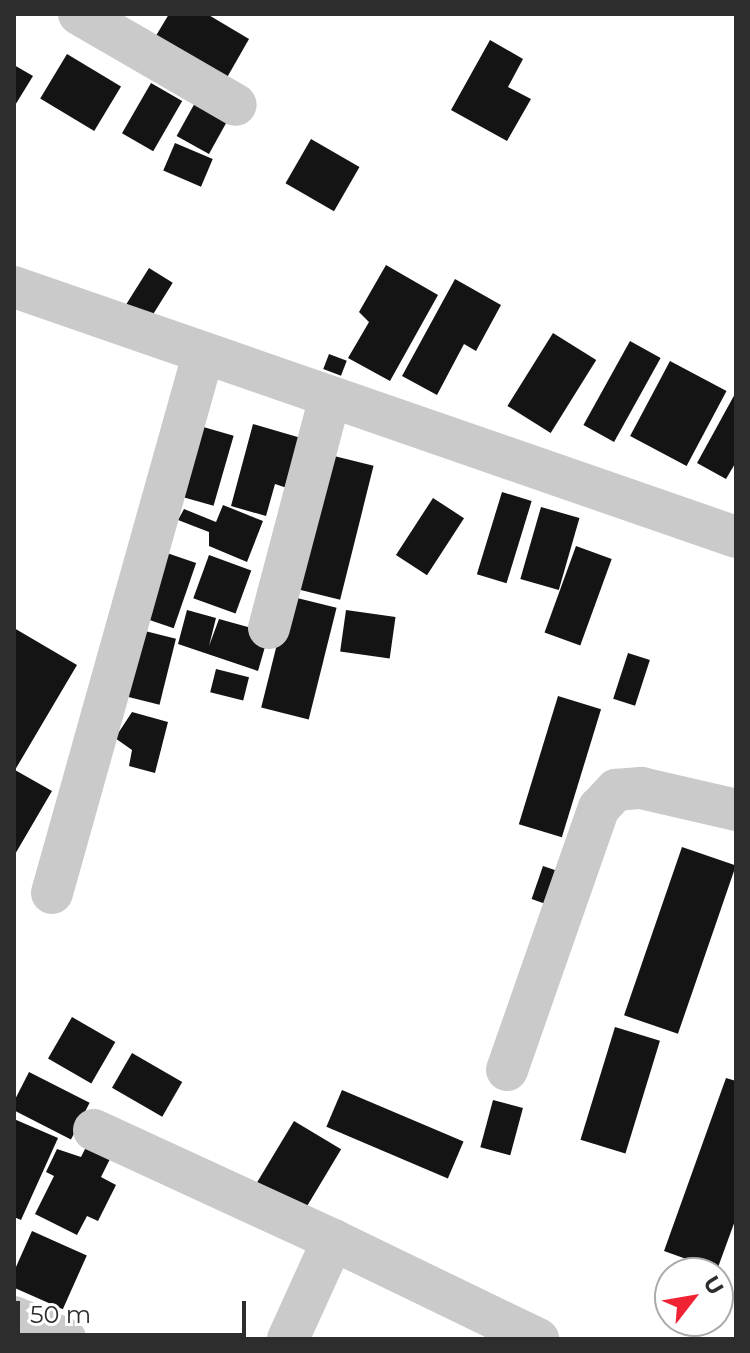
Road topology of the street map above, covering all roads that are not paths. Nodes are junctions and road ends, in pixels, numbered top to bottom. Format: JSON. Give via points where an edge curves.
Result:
{"nodes":[{"id":1,"x":79,"y":14,"type":"edge"},
{"id":2,"x":236,"y":105,"type":"dead end"},
{"id":3,"x":14,"y":287,"type":"edge"},
{"id":4,"x":203,"y":355,"type":"junction"},
{"id":5,"x":329,"y":401,"type":"junction"},
{"id":6,"x":736,"y":537,"type":"edge"},
{"id":7,"x":269,"y":628,"type":"dead end"},
{"id":8,"x":736,"y":810,"type":"edge"},
{"id":9,"x":52,"y":893,"type":"dead end"},
{"id":10,"x":507,"y":1070,"type":"dead end"},
{"id":11,"x":94,"y":1130,"type":"dead end"},
{"id":12,"x":333,"y":1240,"type":"junction"},
{"id":13,"x":14,"y":1317,"type":"edge"},
{"id":14,"x":65,"y":1339,"type":"edge"},
{"id":15,"x":288,"y":1339,"type":"edge"},
{"id":16,"x":538,"y":1339,"type":"edge"}],
"edges":[{"from":1,"to":2,"type":"street"},
{"from":3,"to":4,"type":"street"},
{"from":4,"to":5,"type":"street"},
{"from":4,"to":9,"type":"street"},
{"from":5,"to":6,"type":"street"},
{"from":5,"to":7,"type":"street"},
{"from":8,"to":10,"type":"street","via":[[641,788],[616,790],[599,808]]},
{"from":11,"to":12,"type":"street"},
{"from":12,"to":15,"type":"street"},
{"from":12,"to":16,"type":"street"},
{"from":13,"to":14,"type":"street"}]}
